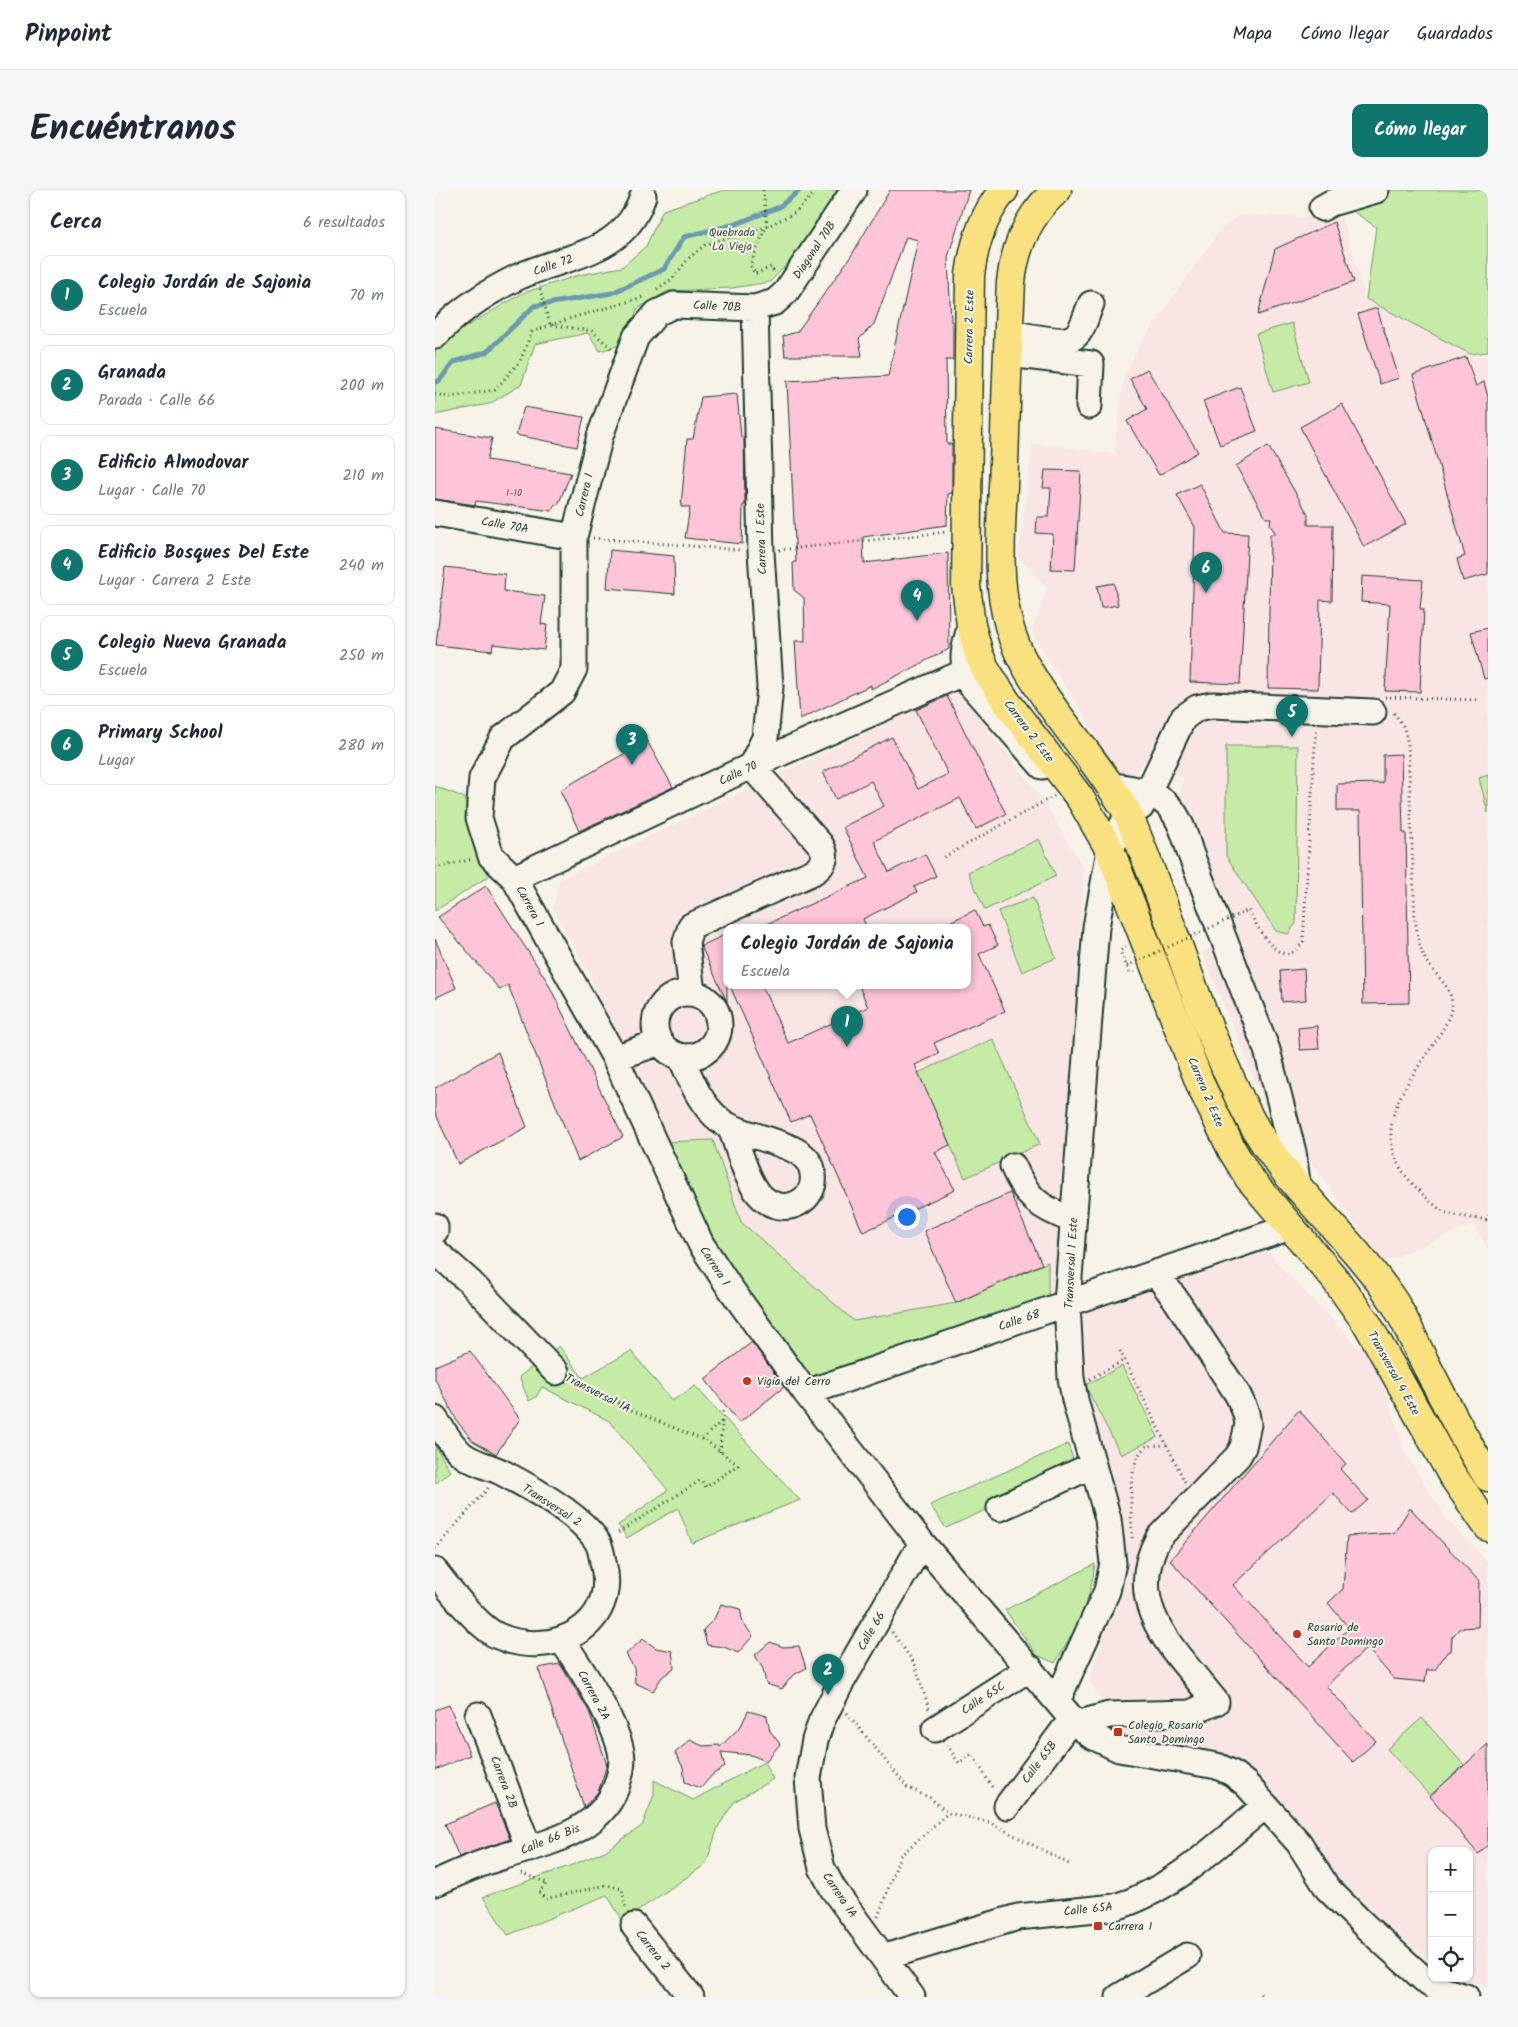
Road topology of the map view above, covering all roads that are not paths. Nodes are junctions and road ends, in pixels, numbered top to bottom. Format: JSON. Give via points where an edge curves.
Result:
{"nodes":[{"id":1,"x":854,"y":190,"type":"edge"},
{"id":2,"x":1004,"y":190,"type":"edge"},
{"id":3,"x":1057,"y":190,"type":"edge"},
{"id":4,"x":1376,"y":190,"type":"edge"},
{"id":5,"x":649,"y":192,"type":"edge"},
{"id":6,"x":1322,"y":208,"type":"dead end"},
{"id":7,"x":1091,"y":304,"type":"dead end"},
{"id":8,"x":762,"y":307,"type":"junction"},
{"id":9,"x":666,"y":308,"type":"joint"},
{"id":10,"x":435,"y":336,"type":"edge"},
{"id":11,"x":1008,"y":343,"type":"junction"},
{"id":12,"x":1089,"y":406,"type":"dead end"},
{"id":13,"x":435,"y":512,"type":"edge"},
{"id":14,"x":575,"y":537,"type":"junction"},
{"id":15,"x":971,"y":625,"type":"junction"},
{"id":16,"x":965,"y":672,"type":"junction"},
{"id":17,"x":1384,"y":706,"type":"road end"},
{"id":18,"x":751,"y":766,"type":"junction"},
{"id":19,"x":1112,"y":786,"type":"junction"},
{"id":20,"x":1148,"y":792,"type":"junction"},
{"id":21,"x":1067,"y":797,"type":"junction"},
{"id":22,"x":1130,"y":819,"type":"junction"},
{"id":23,"x":1110,"y":850,"type":"junction"},
{"id":24,"x":514,"y":878,"type":"junction"},
{"id":25,"x":692,"y":993,"type":"junction"},
{"id":26,"x":660,"y":1042,"type":"junction"},
{"id":27,"x":681,"y":1057,"type":"junction"},
{"id":28,"x":615,"y":1058,"type":"junction"},
{"id":29,"x":731,"y":1128,"type":"dead end"},
{"id":30,"x":1013,"y":1166,"type":"dead end"},
{"id":31,"x":1307,"y":1198,"type":"junction"},
{"id":32,"x":1073,"y":1220,"type":"junction"},
{"id":33,"x":435,"y":1226,"type":"edge"},
{"id":34,"x":1289,"y":1227,"type":"junction"},
{"id":35,"x":435,"y":1231,"type":"edge"},
{"id":36,"x":435,"y":1251,"type":"edge"},
{"id":37,"x":1156,"y":1273,"type":"junction"},
{"id":38,"x":1067,"y":1304,"type":"junction"},
{"id":39,"x":556,"y":1372,"type":"road end"},
{"id":40,"x":806,"y":1393,"type":"junction"},
{"id":41,"x":435,"y":1419,"type":"edge"},
{"id":42,"x":1093,"y":1465,"type":"junction"},
{"id":43,"x":1488,"y":1477,"type":"edge"},
{"id":44,"x":1001,"y":1508,"type":"dead end"},
{"id":45,"x":1488,"y":1526,"type":"edge"},
{"id":46,"x":922,"y":1543,"type":"junction"},
{"id":47,"x":435,"y":1571,"type":"edge"},
{"id":48,"x":562,"y":1640,"type":"junction"},
{"id":49,"x":1030,"y":1668,"type":"junction"},
{"id":50,"x":478,"y":1715,"type":"dead end"},
{"id":51,"x":1069,"y":1715,"type":"junction"},
{"id":52,"x":935,"y":1729,"type":"dead end"},
{"id":53,"x":621,"y":1752,"type":"joint"},
{"id":54,"x":808,"y":1778,"type":"joint"},
{"id":55,"x":1007,"y":1806,"type":"dead end"},
{"id":56,"x":1265,"y":1806,"type":"junction"},
{"id":57,"x":529,"y":1849,"type":"junction"},
{"id":58,"x":435,"y":1883,"type":"edge"},
{"id":59,"x":634,"y":1926,"type":"road end"},
{"id":60,"x":877,"y":1948,"type":"junction"},
{"id":61,"x":1187,"y":1956,"type":"dead end"},
{"id":62,"x":691,"y":1997,"type":"edge"},
{"id":63,"x":913,"y":1997,"type":"edge"},
{"id":64,"x":1119,"y":1997,"type":"edge"},
{"id":65,"x":1466,"y":1997,"type":"edge"}],
"edges":[{"from":1,"to":8,"type":"street","name":"Diagonal 70B","via":[[781,297]]},
{"from":2,"to":15,"type":"main road","name":"Carrera 2 Este","via":[[980,230],[970,275],[966,586]]},
{"from":3,"to":11,"type":"main road","via":[[1039,208],[1018,247],[1011,282]]},
{"from":4,"to":6,"type":"street"},
{"from":5,"to":10,"type":"street","name":"Calle 72","via":[[634,218],[597,250],[500,286],[451,319]]},
{"from":7,"to":11,"type":"street","via":[[1080,330],[1072,338]]},
{"from":8,"to":9,"type":"street","name":"Calle 70B","via":[[683,304]]},
{"from":8,"to":18,"type":"street","name":"Carrera 1 Este","via":[[761,552],[769,687],[765,738]]},
{"from":9,"to":14,"type":"street","name":"Carrera 1","via":[[645,325],[627,356],[600,436]]},
{"from":11,"to":12,"type":"street","via":[[1091,364]]},
{"from":11,"to":19,"type":"main road","via":[[1000,565],[1005,612],[1015,643],[1031,674]]},
{"from":13,"to":14,"type":"street","name":"Calle 70A"},
{"from":14,"to":24,"type":"street","name":"Carrera 1","via":[[574,669],[562,692],[503,738],[482,778],[479,818],[491,856]]},
{"from":15,"to":16,"type":"street","via":[[963,655]]},
{"from":15,"to":21,"type":"main road","name":"Carrera 2 Este","via":[[979,655],[992,681]]},
{"from":16,"to":18,"type":"street","name":"Calle 70"},
{"from":16,"to":21,"type":"street","via":[[978,695],[1060,785]]},
{"from":17,"to":20,"type":"street","name":"Transversal 1 Este","via":[[1317,710],[1212,705],[1197,708],[1183,718]]},
{"from":18,"to":24,"type":"street","name":"Calle 70"},
{"from":18,"to":25,"type":"street","via":[[820,844],[825,859],[813,872],[691,926],[686,942]]},
{"from":19,"to":20,"type":"street"},
{"from":19,"to":22,"type":"main road"},
{"from":20,"to":22,"type":"street","name":"Transversal 1 Este"},
{"from":20,"to":31,"type":"street","via":[[1168,805],[1181,821],[1190,852],[1258,1023]]},
{"from":21,"to":23,"type":"main road","name":"Carrera 2 Este"},
{"from":22,"to":23,"type":"street","name":"Transversal 1 Este"},
{"from":22,"to":31,"type":"main road","via":[[1232,1079],[1265,1145]]},
{"from":23,"to":32,"type":"street","name":"Transversal 1 Este","via":[[1096,927]]},
{"from":23,"to":34,"type":"main road","name":"Carrera 2 Este","via":[[1201,1086],[1249,1178]]},
{"from":24,"to":28,"type":"street","name":"Carrera 1"},
{"from":25,"to":26,"type":"street","via":[[674,996],[660,1007],[655,1025]]},
{"from":25,"to":27,"type":"street","via":[[713,1006],[719,1030],[717,1039],[706,1052],[690,1058]]},
{"from":26,"to":27,"type":"street","via":[[668,1052]]},
{"from":26,"to":28,"type":"street"},
{"from":27,"to":29,"type":"street","via":[[702,1101]]},
{"from":28,"to":40,"type":"street","name":"Carrera 1","via":[[701,1244]]},
{"from":30,"to":32,"type":"street","via":[[1023,1188],[1035,1202]]},
{"from":31,"to":43,"type":"main road","via":[[1361,1258],[1394,1303],[1459,1429]]},
{"from":32,"to":38,"type":"street","name":"Transversal 1 Este"},
{"from":33,"to":35,"type":"street"},
{"from":34,"to":37,"type":"street","name":"Calle 68"},
{"from":34,"to":45,"type":"main road","name":"Transversal 4 Este","via":[[1335,1279],[1368,1325],[1452,1475]]},
{"from":36,"to":39,"type":"street","name":"Transversal 1A","via":[[470,1282]]},
{"from":37,"to":38,"type":"street","name":"Calle 68"},
{"from":37,"to":51,"type":"street","via":[[1238,1395],[1246,1413],[1247,1435],[1239,1456],[1159,1537],[1146,1574],[1146,1594],[1152,1617],[1216,1702],[1190,1713]]},
{"from":38,"to":40,"type":"street","name":"Calle 68"},
{"from":38,"to":42,"type":"street","name":"Transversal 1 Este","via":[[1072,1386]]},
{"from":40,"to":46,"type":"street","name":"Carrera 1"},
{"from":41,"to":48,"type":"street","name":"Transversal 2","via":[[462,1455],[501,1472],[573,1515],[599,1545],[607,1575],[605,1595],[595,1616],[580,1631]]},
{"from":42,"to":44,"type":"street"},
{"from":42,"to":51,"type":"street","name":"Transversal 1 Este","via":[[1111,1534],[1112,1577]]},
{"from":46,"to":49,"type":"street","name":"Carrera 1"},
{"from":46,"to":54,"type":"street","name":"Calle 66","via":[[834,1697],[815,1740]]},
{"from":47,"to":48,"type":"street","via":[[454,1598],[496,1635],[522,1644]]},
{"from":48,"to":53,"type":"street","name":"Carrera 2A","via":[[589,1681]]},
{"from":49,"to":51,"type":"street","name":"Carrera 1"},
{"from":49,"to":52,"type":"street","name":"Calle 65C"},
{"from":50,"to":57,"type":"street","name":"Carrera 2B"},
{"from":51,"to":55,"type":"street","name":"Calle 65B"},
{"from":51,"to":56,"type":"street","name":"Carrera 1","via":[[1104,1743],[1119,1749],[1217,1766],[1246,1784]]},
{"from":53,"to":57,"type":"street","name":"Calle 66 Bis","via":[[616,1788],[608,1804],[594,1819],[577,1830]]},
{"from":54,"to":60,"type":"street","name":"Carrera 1A","via":[[812,1828],[822,1868],[833,1889]]},
{"from":56,"to":60,"type":"street","name":"Calle 65A","via":[[1162,1886],[1140,1898],[1115,1907],[1018,1918]]},
{"from":56,"to":65,"type":"street","name":"Carrera 1","via":[[1299,1844],[1328,1889],[1364,1925],[1428,1984]]},
{"from":57,"to":58,"type":"street","name":"Calle 66 Bis","via":[[490,1860]]},
{"from":59,"to":62,"type":"street","name":"Carrera 2"},
{"from":60,"to":63,"type":"street","name":"Carrera 1A"},
{"from":61,"to":64,"type":"street"}]}
